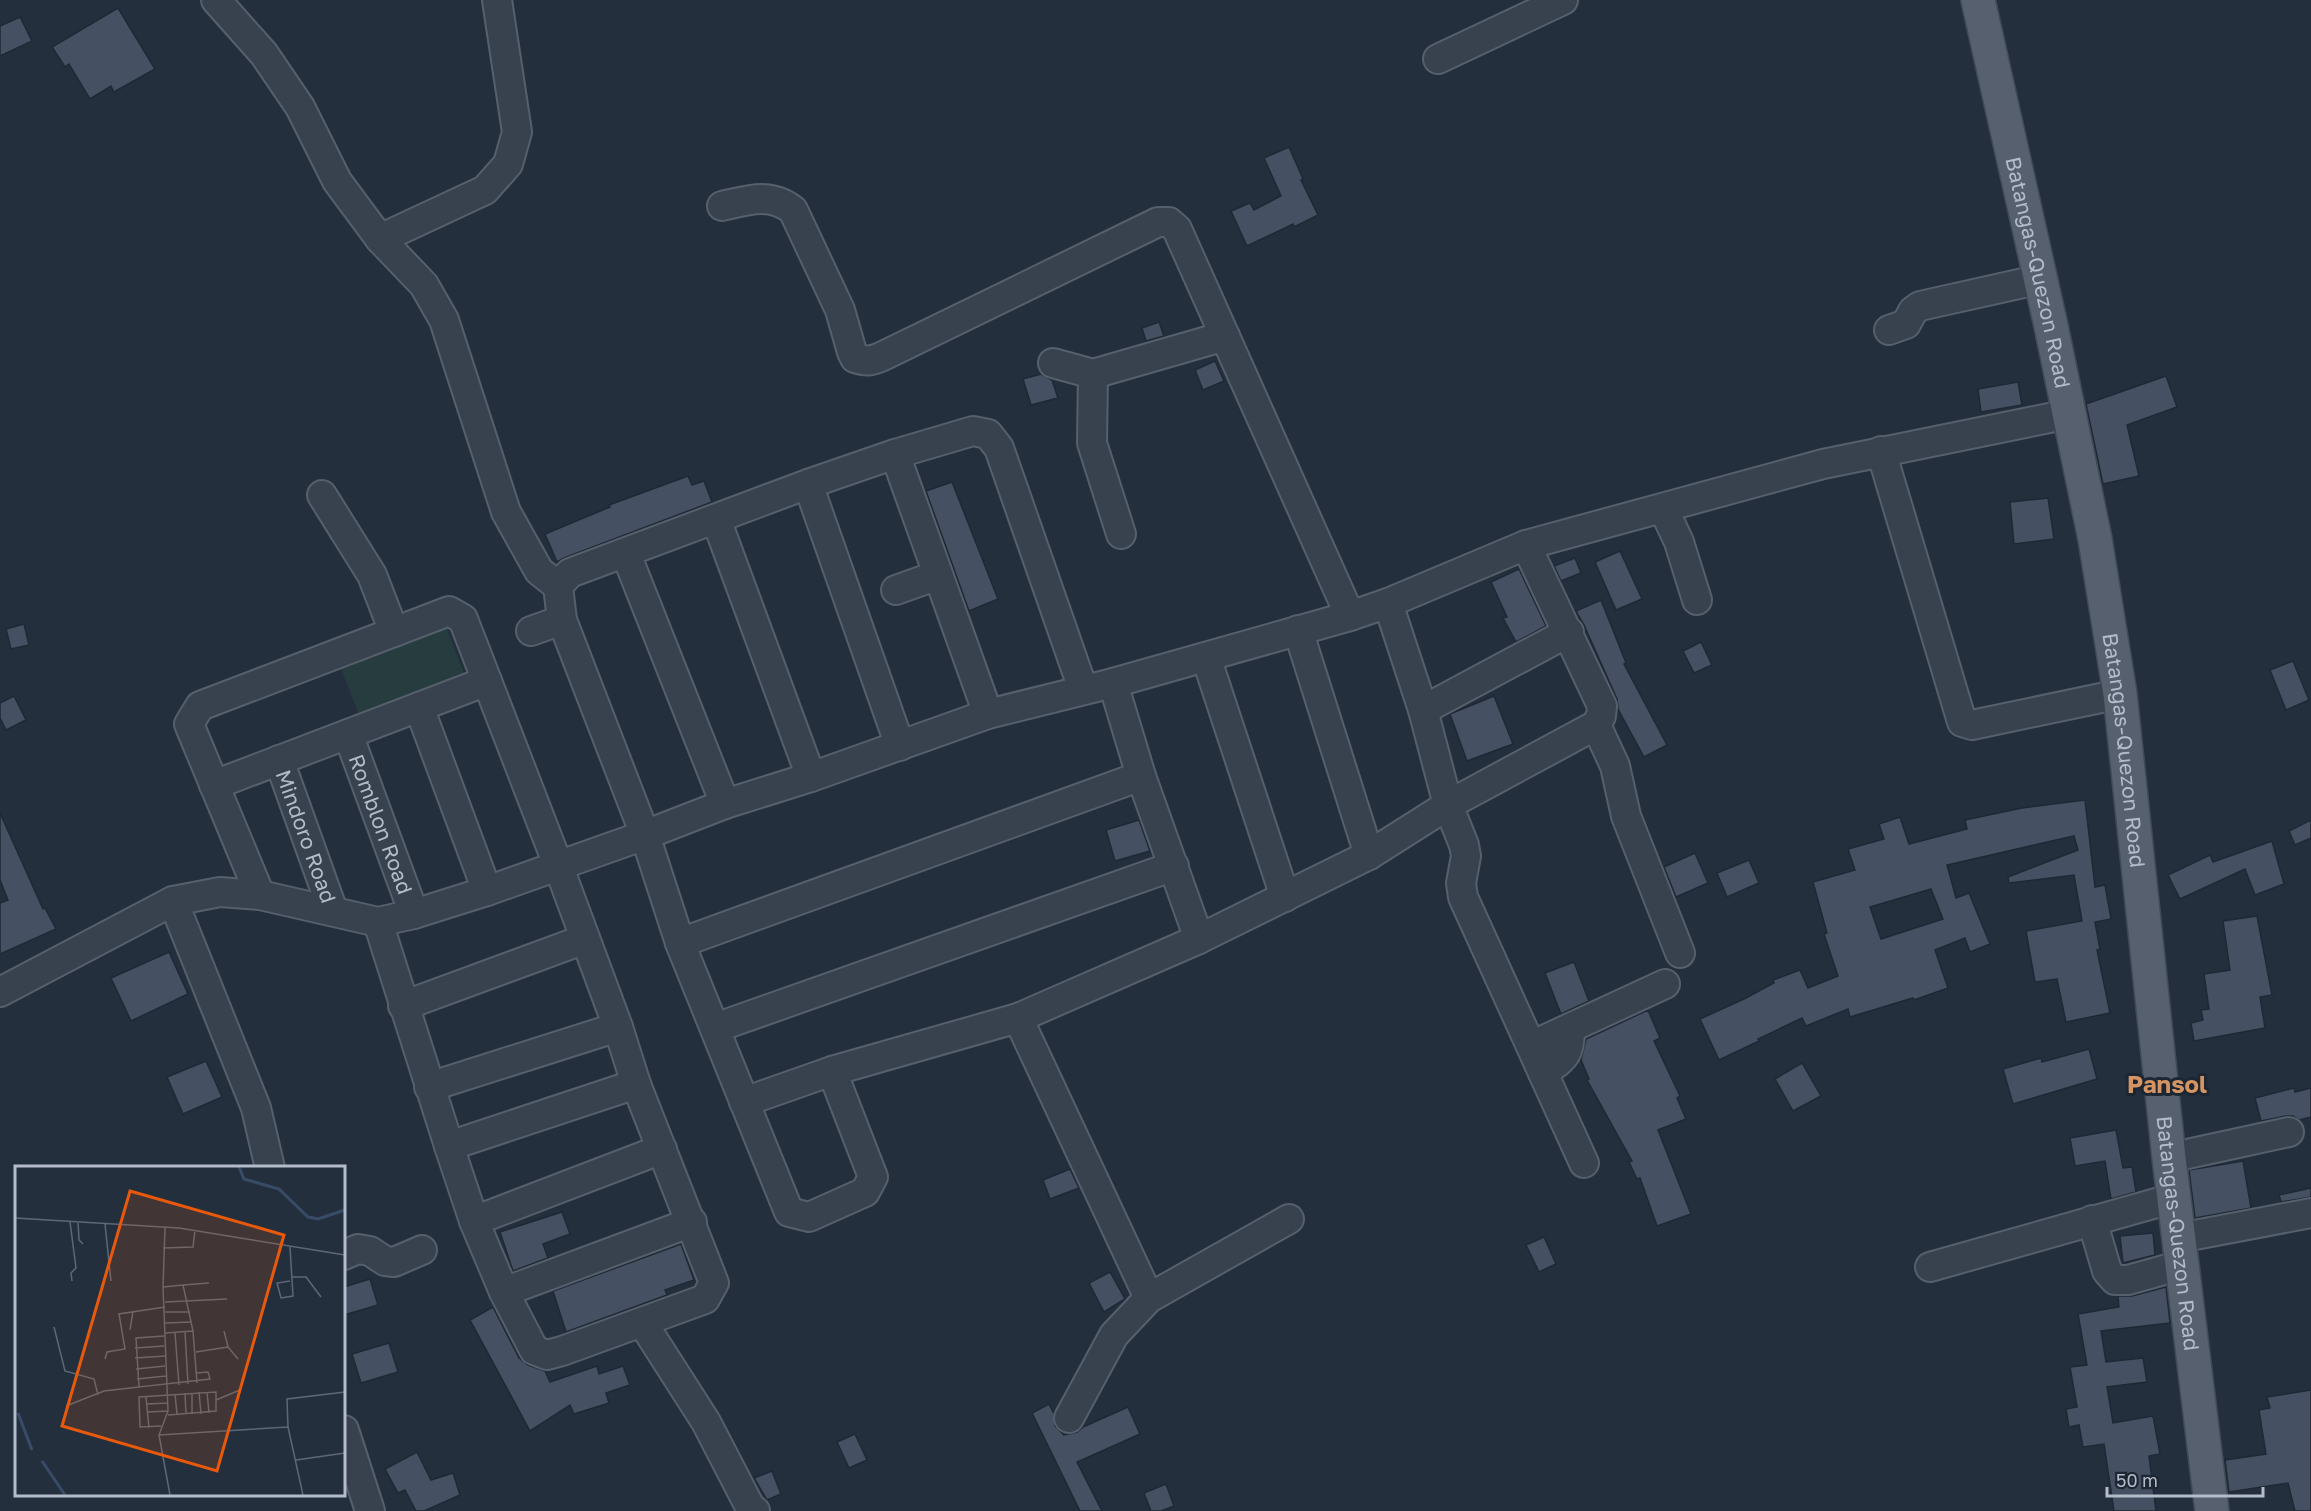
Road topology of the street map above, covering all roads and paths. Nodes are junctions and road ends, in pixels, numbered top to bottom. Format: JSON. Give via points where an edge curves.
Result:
{"nodes":[{"id":1,"x":216,"y":0,"type":"edge"},
{"id":2,"x":497,"y":0,"type":"edge"},
{"id":3,"x":1563,"y":0,"type":"edge"},
{"id":4,"x":1978,"y":0,"type":"edge"},
{"id":5,"x":1438,"y":60,"type":"dead end"},
{"id":6,"x":722,"y":206,"type":"dead end"},
{"id":7,"x":380,"y":239,"type":"junction"},
{"id":8,"x":2041,"y":279,"type":"junction"},
{"id":9,"x":1889,"y":330,"type":"dead end"},
{"id":10,"x":1225,"y":336,"type":"junction"},
{"id":11,"x":1053,"y":363,"type":"dead end"},
{"id":12,"x":1093,"y":374,"type":"junction"},
{"id":13,"x":2069,"y":414,"type":"junction"},
{"id":14,"x":1881,"y":451,"type":"junction"},
{"id":15,"x":895,"y":454,"type":"junction"},
{"id":16,"x":808,"y":484,"type":"junction"},
{"id":17,"x":321,"y":495,"type":"dead end"},
{"id":18,"x":1663,"y":508,"type":"junction"},
{"id":19,"x":716,"y":519,"type":"junction"},
{"id":20,"x":1120,"y":534,"type":"dead end"},
{"id":21,"x":1526,"y":545,"type":"junction"},
{"id":22,"x":626,"y":554,"type":"junction"},
{"id":23,"x":938,"y":575,"type":"junction"},
{"id":24,"x":558,"y":586,"type":"junction"},
{"id":25,"x":896,"y":590,"type":"dead end"},
{"id":26,"x":1697,"y":600,"type":"dead end"},
{"id":27,"x":1388,"y":603,"type":"junction"},
{"id":28,"x":1350,"y":616,"type":"junction"},
{"id":29,"x":562,"y":620,"type":"junction"},
{"id":30,"x":1298,"y":630,"type":"junction"},
{"id":31,"x":394,"y":632,"type":"junction"},
{"id":32,"x":531,"y":632,"type":"dead end"},
{"id":33,"x":1569,"y":632,"type":"junction"},
{"id":34,"x":1206,"y":657,"type":"junction"},
{"id":35,"x":487,"y":681,"type":"junction"},
{"id":36,"x":1113,"y":683,"type":"junction"},
{"id":37,"x":1083,"y":689,"type":"junction"},
{"id":38,"x":2120,"y":694,"type":"junction"},
{"id":39,"x":419,"y":707,"type":"junction"},
{"id":40,"x":1423,"y":710,"type":"junction"},
{"id":41,"x":988,"y":714,"type":"junction"},
{"id":42,"x":1596,"y":725,"type":"junction"},
{"id":43,"x":348,"y":734,"type":"junction"},
{"id":44,"x":900,"y":746,"type":"junction"},
{"id":45,"x":279,"y":760,"type":"junction"},
{"id":46,"x":1141,"y":776,"type":"junction"},
{"id":47,"x":811,"y":777,"type":"junction"},
{"id":48,"x":214,"y":785,"type":"junction"},
{"id":49,"x":725,"y":804,"type":"junction"},
{"id":50,"x":1448,"y":805,"type":"junction"},
{"id":51,"x":645,"y":835,"type":"junction"},
{"id":52,"x":1369,"y":855,"type":"junction"},
{"id":53,"x":558,"y":865,"type":"junction"},
{"id":54,"x":1174,"y":866,"type":"junction"},
{"id":55,"x":487,"y":891,"type":"junction"},
{"id":56,"x":260,"y":895,"type":"junction"},
{"id":57,"x":1285,"y":897,"type":"junction"},
{"id":58,"x":172,"y":901,"type":"junction"},
{"id":59,"x":333,"y":911,"type":"junction"},
{"id":60,"x":414,"y":914,"type":"junction"},
{"id":61,"x":378,"y":922,"type":"junction"},
{"id":62,"x":585,"y":939,"type":"junction"},
{"id":63,"x":1199,"y":939,"type":"junction"},
{"id":64,"x":680,"y":943,"type":"junction"},
{"id":65,"x":1680,"y":953,"type":"dead end"},
{"id":66,"x":1665,"y":984,"type":"dead end"},
{"id":67,"x":0,"y":992,"type":"edge"},
{"id":68,"x":404,"y":1006,"type":"junction"},
{"id":69,"x":1018,"y":1018,"type":"junction"},
{"id":70,"x":618,"y":1027,"type":"junction"},
{"id":71,"x":715,"y":1028,"type":"junction"},
{"id":72,"x":1570,"y":1028,"type":"junction"},
{"id":73,"x":1531,"y":1046,"type":"junction"},
{"id":74,"x":832,"y":1071,"type":"junction"},
{"id":75,"x":1543,"y":1073,"type":"junction"},
{"id":76,"x":636,"y":1084,"type":"junction"},
{"id":77,"x":429,"y":1087,"type":"junction"},
{"id":78,"x":744,"y":1102,"type":"junction"},
{"id":79,"x":2289,"y":1131,"type":"dead end"},
{"id":80,"x":449,"y":1146,"type":"junction"},
{"id":81,"x":662,"y":1149,"type":"junction"},
{"id":82,"x":2169,"y":1158,"type":"junction"},
{"id":83,"x":1584,"y":1163,"type":"dead end"},
{"id":84,"x":270,"y":1166,"type":"edge"},
{"id":85,"x":2174,"y":1198,"type":"junction"},
{"id":86,"x":2311,"y":1213,"type":"edge"},
{"id":87,"x":1289,"y":1219,"type":"dead end"},
{"id":88,"x":2092,"y":1220,"type":"junction"},
{"id":89,"x":474,"y":1221,"type":"junction"},
{"id":90,"x":692,"y":1222,"type":"junction"},
{"id":91,"x":422,"y":1250,"type":"dead end"},
{"id":92,"x":2180,"y":1251,"type":"junction"},
{"id":93,"x":345,"y":1255,"type":"edge"},
{"id":94,"x":1930,"y":1267,"type":"dead end"},
{"id":95,"x":504,"y":1292,"type":"junction"},
{"id":96,"x":1149,"y":1298,"type":"junction"},
{"id":97,"x":642,"y":1322,"type":"junction"},
{"id":98,"x":1069,"y":1418,"type":"dead end"},
{"id":99,"x":345,"y":1433,"type":"edge"},
{"id":100,"x":370,"y":1511,"type":"edge"},
{"id":101,"x":755,"y":1511,"type":"edge"},
{"id":102,"x":2212,"y":1511,"type":"edge"}],
"edges":[{"from":1,"to":7,"type":"street","via":[[264,54],[300,107],[337,181]]},
{"from":2,"to":7,"type":"street","via":[[517,132],[508,164],[485,190]]},
{"from":3,"to":5,"type":"street"},
{"from":4,"to":8,"type":"main road","name":"Batangas-Quezon Road"},
{"from":6,"to":10,"type":"street","via":[[760,197],[778,200],[793,210],[840,310],[852,352],[855,358],[865,361],[873,361],[1158,222],[1168,222],[1177,229]]},
{"from":7,"to":24,"type":"street","via":[[424,285],[444,320],[506,512],[538,571]]},
{"from":8,"to":9,"type":"street","via":[[1920,306],[1906,324]]},
{"from":8,"to":13,"type":"main road","name":"Batangas-Quezon Road"},
{"from":10,"to":12,"type":"street"},
{"from":10,"to":28,"type":"street"},
{"from":11,"to":12,"type":"street"},
{"from":12,"to":20,"type":"street","via":[[1092,443]]},
{"from":13,"to":14,"type":"street"},
{"from":13,"to":38,"type":"main road","name":"Batangas-Quezon Road","via":[[2095,539]]},
{"from":14,"to":18,"type":"street"},
{"from":14,"to":38,"type":"street","via":[[1962,722],[1972,725]]},
{"from":15,"to":16,"type":"street"},
{"from":15,"to":23,"type":"street"},
{"from":15,"to":37,"type":"street","via":[[973,431],[988,434],[999,448]]},
{"from":16,"to":19,"type":"street"},
{"from":16,"to":44,"type":"street"},
{"from":17,"to":31,"type":"street","via":[[372,575]]},
{"from":18,"to":21,"type":"street"},
{"from":18,"to":26,"type":"street","via":[[1679,542]]},
{"from":19,"to":22,"type":"street"},
{"from":19,"to":47,"type":"street"},
{"from":21,"to":27,"type":"street"},
{"from":21,"to":33,"type":"street"},
{"from":22,"to":24,"type":"street","via":[[570,573]]},
{"from":22,"to":49,"type":"street"},
{"from":23,"to":25,"type":"street"},
{"from":23,"to":41,"type":"street"},
{"from":24,"to":29,"type":"street"},
{"from":27,"to":28,"type":"street"},
{"from":27,"to":40,"type":"street"},
{"from":28,"to":30,"type":"street"},
{"from":29,"to":32,"type":"street"},
{"from":29,"to":51,"type":"street"},
{"from":30,"to":34,"type":"street"},
{"from":30,"to":52,"type":"street"},
{"from":31,"to":35,"type":"street","via":[[449,611],[463,619]]},
{"from":31,"to":48,"type":"street","via":[[200,706],[189,724]]},
{"from":33,"to":40,"type":"street"},
{"from":33,"to":42,"type":"street","via":[[1602,706]]},
{"from":34,"to":36,"type":"street"},
{"from":34,"to":57,"type":"street"},
{"from":35,"to":39,"type":"street"},
{"from":35,"to":53,"type":"street"},
{"from":36,"to":37,"type":"street"},
{"from":36,"to":46,"type":"street"},
{"from":37,"to":41,"type":"street"},
{"from":38,"to":82,"type":"main road","name":"Batangas-Quezon Road"},
{"from":39,"to":43,"type":"street"},
{"from":39,"to":55,"type":"street"},
{"from":40,"to":50,"type":"street"},
{"from":41,"to":44,"type":"street"},
{"from":42,"to":50,"type":"street"},
{"from":42,"to":65,"type":"street","via":[[1616,766],[1626,816]]},
{"from":43,"to":45,"type":"street"},
{"from":43,"to":60,"type":"street","name":"Romblon Road"},
{"from":44,"to":47,"type":"street"},
{"from":45,"to":48,"type":"street"},
{"from":45,"to":59,"type":"street","name":"Mindoro Road"},
{"from":46,"to":54,"type":"street"},
{"from":46,"to":64,"type":"street"},
{"from":47,"to":49,"type":"street"},
{"from":48,"to":56,"type":"street"},
{"from":49,"to":51,"type":"street"},
{"from":50,"to":52,"type":"street"},
{"from":50,"to":73,"type":"street","via":[[1466,856],[1461,883],[1463,897]]},
{"from":51,"to":53,"type":"street"},
{"from":51,"to":64,"type":"street"},
{"from":52,"to":57,"type":"street"},
{"from":53,"to":55,"type":"street"},
{"from":53,"to":62,"type":"street"},
{"from":54,"to":63,"type":"street"},
{"from":54,"to":71,"type":"street"},
{"from":55,"to":60,"type":"street"},
{"from":56,"to":58,"type":"street","via":[[220,892]]},
{"from":56,"to":59,"type":"street"},
{"from":57,"to":63,"type":"street"},
{"from":58,"to":67,"type":"street"},
{"from":58,"to":84,"type":"street","via":[[256,1108]]},
{"from":59,"to":61,"type":"street"},
{"from":60,"to":61,"type":"street"},
{"from":61,"to":68,"type":"street"},
{"from":62,"to":68,"type":"street"},
{"from":62,"to":70,"type":"street"},
{"from":63,"to":69,"type":"street"},
{"from":64,"to":71,"type":"street"},
{"from":66,"to":72,"type":"street"},
{"from":68,"to":77,"type":"street"},
{"from":69,"to":74,"type":"street"},
{"from":69,"to":96,"type":"street"},
{"from":70,"to":76,"type":"street"},
{"from":70,"to":77,"type":"street"},
{"from":71,"to":78,"type":"street"},
{"from":72,"to":73,"type":"street"},
{"from":72,"to":75,"type":"street","via":[[1566,1057]]},
{"from":73,"to":75,"type":"street"},
{"from":74,"to":78,"type":"street"},
{"from":74,"to":78,"type":"street","via":[[873,1177],[865,1192],[809,1217],[789,1212]]},
{"from":75,"to":83,"type":"street"},
{"from":76,"to":80,"type":"street"},
{"from":76,"to":81,"type":"street"},
{"from":77,"to":80,"type":"street"},
{"from":79,"to":82,"type":"street"},
{"from":80,"to":89,"type":"street"},
{"from":81,"to":89,"type":"street"},
{"from":81,"to":90,"type":"street"},
{"from":82,"to":85,"type":"main road","name":"Batangas-Quezon Road"},
{"from":85,"to":88,"type":"street"},
{"from":85,"to":92,"type":"main road","name":"Batangas-Quezon Road"},
{"from":86,"to":92,"type":"street"},
{"from":87,"to":96,"type":"street"},
{"from":88,"to":92,"type":"street","via":[[2107,1271],[2115,1280],[2128,1280]]},
{"from":88,"to":94,"type":"street"},
{"from":89,"to":95,"type":"street"},
{"from":90,"to":95,"type":"street"},
{"from":90,"to":97,"type":"street","via":[[714,1283],[705,1299]]},
{"from":91,"to":93,"type":"street","via":[[394,1262],[358,1249]]},
{"from":92,"to":102,"type":"main road","name":"Batangas-Quezon Road"},
{"from":95,"to":97,"type":"street","via":[[534,1350],[547,1355]]},
{"from":96,"to":98,"type":"street","via":[[1114,1335]]},
{"from":97,"to":101,"type":"street","via":[[706,1422]]},
{"from":99,"to":100,"type":"street"}]}
